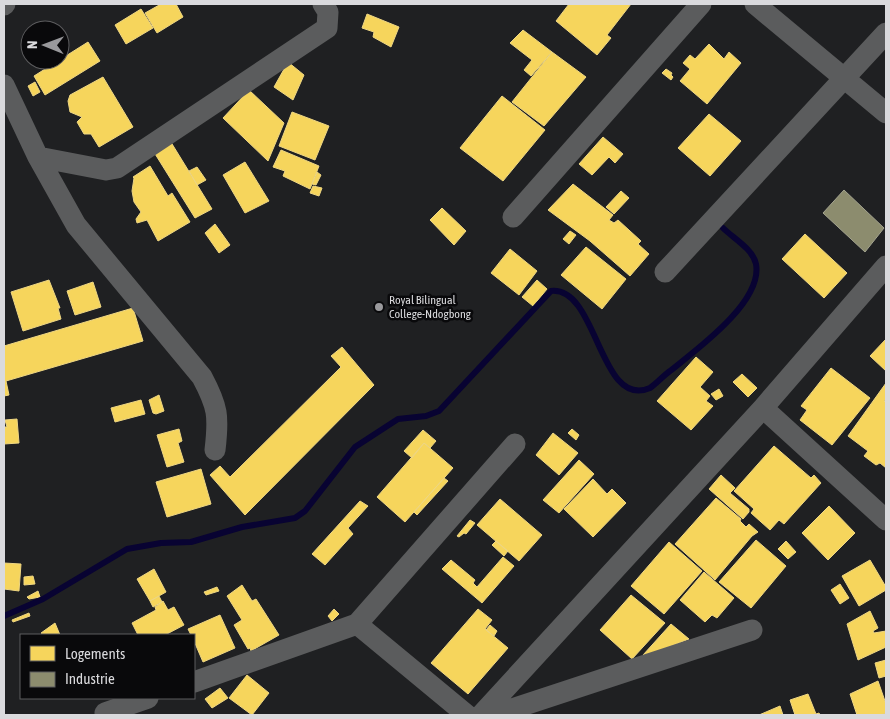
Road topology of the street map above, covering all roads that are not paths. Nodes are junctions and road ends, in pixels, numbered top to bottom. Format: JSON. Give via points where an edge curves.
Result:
{"nodes":[{"id":1,"x":323,"y":4,"type":"edge"},
{"id":2,"x":701,"y":4,"type":"edge"},
{"id":3,"x":755,"y":4,"type":"edge"},
{"id":4,"x":886,"y":33,"type":"edge"},
{"id":5,"x":844,"y":80,"type":"junction"},
{"id":6,"x":4,"y":85,"type":"edge"},
{"id":7,"x":886,"y":113,"type":"edge"},
{"id":8,"x":38,"y":157,"type":"junction"},
{"id":9,"x":513,"y":217,"type":"dead end"},
{"id":10,"x":886,"y":266,"type":"edge"},
{"id":11,"x":666,"y":272,"type":"dead end"},
{"id":12,"x":763,"y":408,"type":"junction"},
{"id":13,"x":515,"y":444,"type":"dead end"},
{"id":14,"x":215,"y":450,"type":"dead end"},
{"id":15,"x":886,"y":520,"type":"edge"},
{"id":16,"x":357,"y":624,"type":"junction"},
{"id":17,"x":752,"y":630,"type":"dead end"},
{"id":18,"x":195,"y":682,"type":"edge"},
{"id":19,"x":145,"y":699,"type":"edge"},
{"id":20,"x":105,"y":713,"type":"dead end"},
{"id":21,"x":467,"y":715,"type":"edge"},
{"id":22,"x":481,"y":715,"type":"edge"},
{"id":23,"x":494,"y":715,"type":"edge"}],
"edges":[{"from":1,"to":8,"type":"street","via":[[328,12],[327,28],[117,168],[106,170]]},
{"from":2,"to":9,"type":"street"},
{"from":3,"to":5,"type":"street"},
{"from":4,"to":5,"type":"street"},
{"from":5,"to":7,"type":"street"},
{"from":5,"to":11,"type":"street"},
{"from":6,"to":8,"type":"street"},
{"from":8,"to":14,"type":"street","via":[[91,246],[202,377],[215,401],[218,421]]},
{"from":10,"to":12,"type":"street"},
{"from":12,"to":15,"type":"street"},
{"from":12,"to":22,"type":"street"},
{"from":13,"to":16,"type":"street"},
{"from":16,"to":18,"type":"street"},
{"from":16,"to":21,"type":"street"},
{"from":17,"to":23,"type":"street"},
{"from":19,"to":20,"type":"street"}]}
